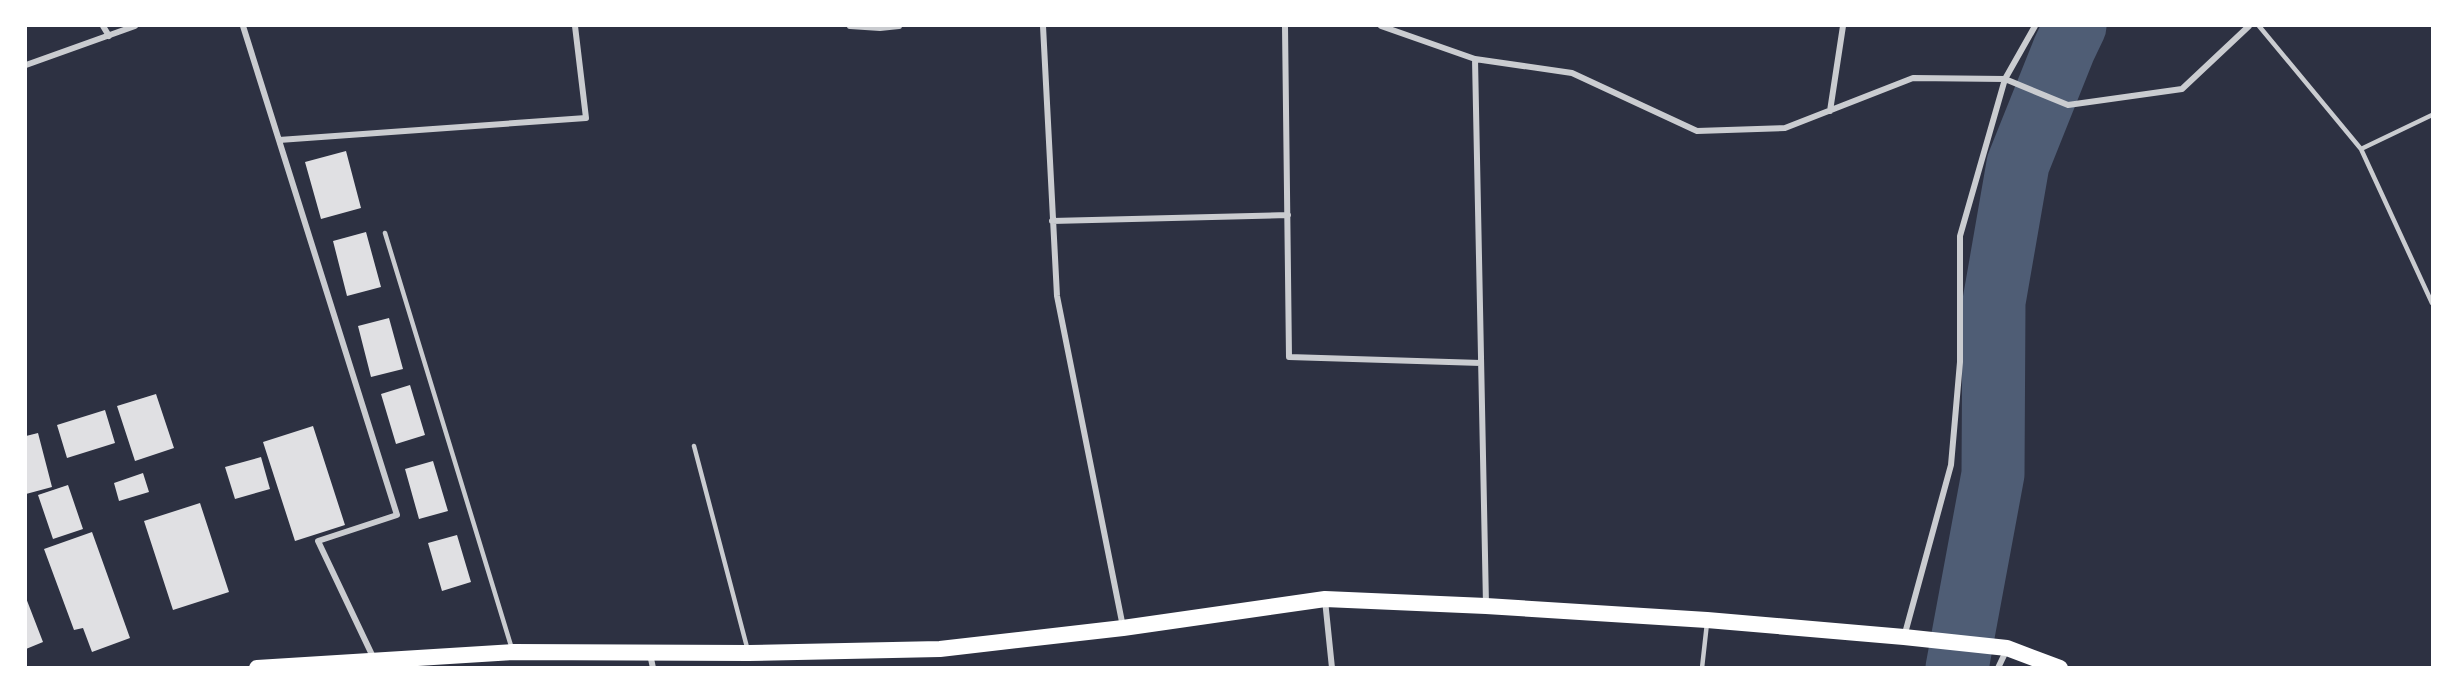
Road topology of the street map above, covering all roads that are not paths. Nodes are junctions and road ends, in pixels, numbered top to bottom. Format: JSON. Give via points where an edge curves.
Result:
{"nodes":[{"id":1,"x":103,"y":26,"type":"edge"},
{"id":2,"x":135,"y":26,"type":"edge"},
{"id":3,"x":243,"y":26,"type":"edge"},
{"id":4,"x":575,"y":26,"type":"edge"},
{"id":5,"x":850,"y":26,"type":"edge"},
{"id":6,"x":899,"y":26,"type":"edge"},
{"id":7,"x":1044,"y":26,"type":"edge"},
{"id":8,"x":1285,"y":26,"type":"edge"},
{"id":9,"x":1381,"y":26,"type":"edge"},
{"id":10,"x":1843,"y":26,"type":"edge"},
{"id":11,"x":2036,"y":26,"type":"edge"},
{"id":12,"x":2249,"y":26,"type":"edge"},
{"id":13,"x":2259,"y":26,"type":"edge"},
{"id":14,"x":109,"y":36,"type":"junction"},
{"id":15,"x":1475,"y":59,"type":"junction"},
{"id":16,"x":26,"y":65,"type":"edge"},
{"id":17,"x":2005,"y":79,"type":"junction"},
{"id":18,"x":1830,"y":111,"type":"junction"},
{"id":19,"x":2433,"y":115,"type":"edge"},
{"id":20,"x":279,"y":140,"type":"junction"},
{"id":21,"x":2361,"y":149,"type":"junction"},
{"id":22,"x":1288,"y":215,"type":"junction"},
{"id":23,"x":1052,"y":221,"type":"junction"},
{"id":24,"x":385,"y":233,"type":"dead end"},
{"id":25,"x":2432,"y":299,"type":"edge"},
{"id":26,"x":1481,"y":363,"type":"junction"},
{"id":27,"x":694,"y":446,"type":"dead end"},
{"id":28,"x":1325,"y":599,"type":"junction"},
{"id":29,"x":1486,"y":606,"type":"junction"},
{"id":30,"x":1707,"y":620,"type":"junction"},
{"id":31,"x":1123,"y":628,"type":"junction"},
{"id":32,"x":1904,"y":637,"type":"junction"},
{"id":33,"x":2007,"y":648,"type":"junction"},
{"id":34,"x":513,"y":652,"type":"junction"},
{"id":35,"x":749,"y":653,"type":"junction"},
{"id":36,"x":374,"y":659,"type":"junction"},
{"id":37,"x":651,"y":660,"type":"edge"},
{"id":38,"x":257,"y":668,"type":"edge"},
{"id":39,"x":1332,"y":668,"type":"edge"},
{"id":40,"x":1702,"y":668,"type":"edge"},
{"id":41,"x":1998,"y":668,"type":"edge"},
{"id":42,"x":2060,"y":668,"type":"edge"}],
"edges":[{"from":1,"to":14,"type":"street"},
{"from":2,"to":14,"type":"street"},
{"from":3,"to":20,"type":"street"},
{"from":4,"to":20,"type":"street","via":[[586,118]]},
{"from":5,"to":6,"type":"street"},
{"from":7,"to":23,"type":"street"},
{"from":8,"to":22,"type":"street"},
{"from":9,"to":15,"type":"street"},
{"from":10,"to":18,"type":"street"},
{"from":11,"to":17,"type":"street"},
{"from":12,"to":17,"type":"street","via":[[2182,89],[2068,105]]},
{"from":13,"to":21,"type":"lane"},
{"from":14,"to":16,"type":"street"},
{"from":15,"to":18,"type":"street","via":[[1572,73],[1697,131],[1785,128]]},
{"from":15,"to":26,"type":"street"},
{"from":17,"to":18,"type":"street","via":[[1913,78]]},
{"from":17,"to":32,"type":"street","via":[[1960,236],[1960,362],[1951,465]]},
{"from":19,"to":21,"type":"lane"},
{"from":20,"to":36,"type":"street","via":[[397,514],[318,541]]},
{"from":21,"to":25,"type":"lane"},
{"from":22,"to":23,"type":"street"},
{"from":22,"to":26,"type":"street","via":[[1289,357]]},
{"from":23,"to":31,"type":"street","via":[[1057,296]]},
{"from":24,"to":34,"type":"lane"},
{"from":26,"to":29,"type":"street"},
{"from":27,"to":35,"type":"lane"},
{"from":28,"to":29,"type":"highway"},
{"from":28,"to":31,"type":"highway"},
{"from":28,"to":39,"type":"street"},
{"from":29,"to":30,"type":"highway"},
{"from":30,"to":32,"type":"highway"},
{"from":30,"to":40,"type":"lane"},
{"from":31,"to":35,"type":"highway","via":[[940,649]]},
{"from":32,"to":33,"type":"highway"},
{"from":33,"to":41,"type":"street"},
{"from":33,"to":42,"type":"highway"},
{"from":34,"to":36,"type":"highway"},
{"from":34,"to":37,"type":"highway"},
{"from":35,"to":37,"type":"highway"},
{"from":36,"to":38,"type":"highway"}]}
